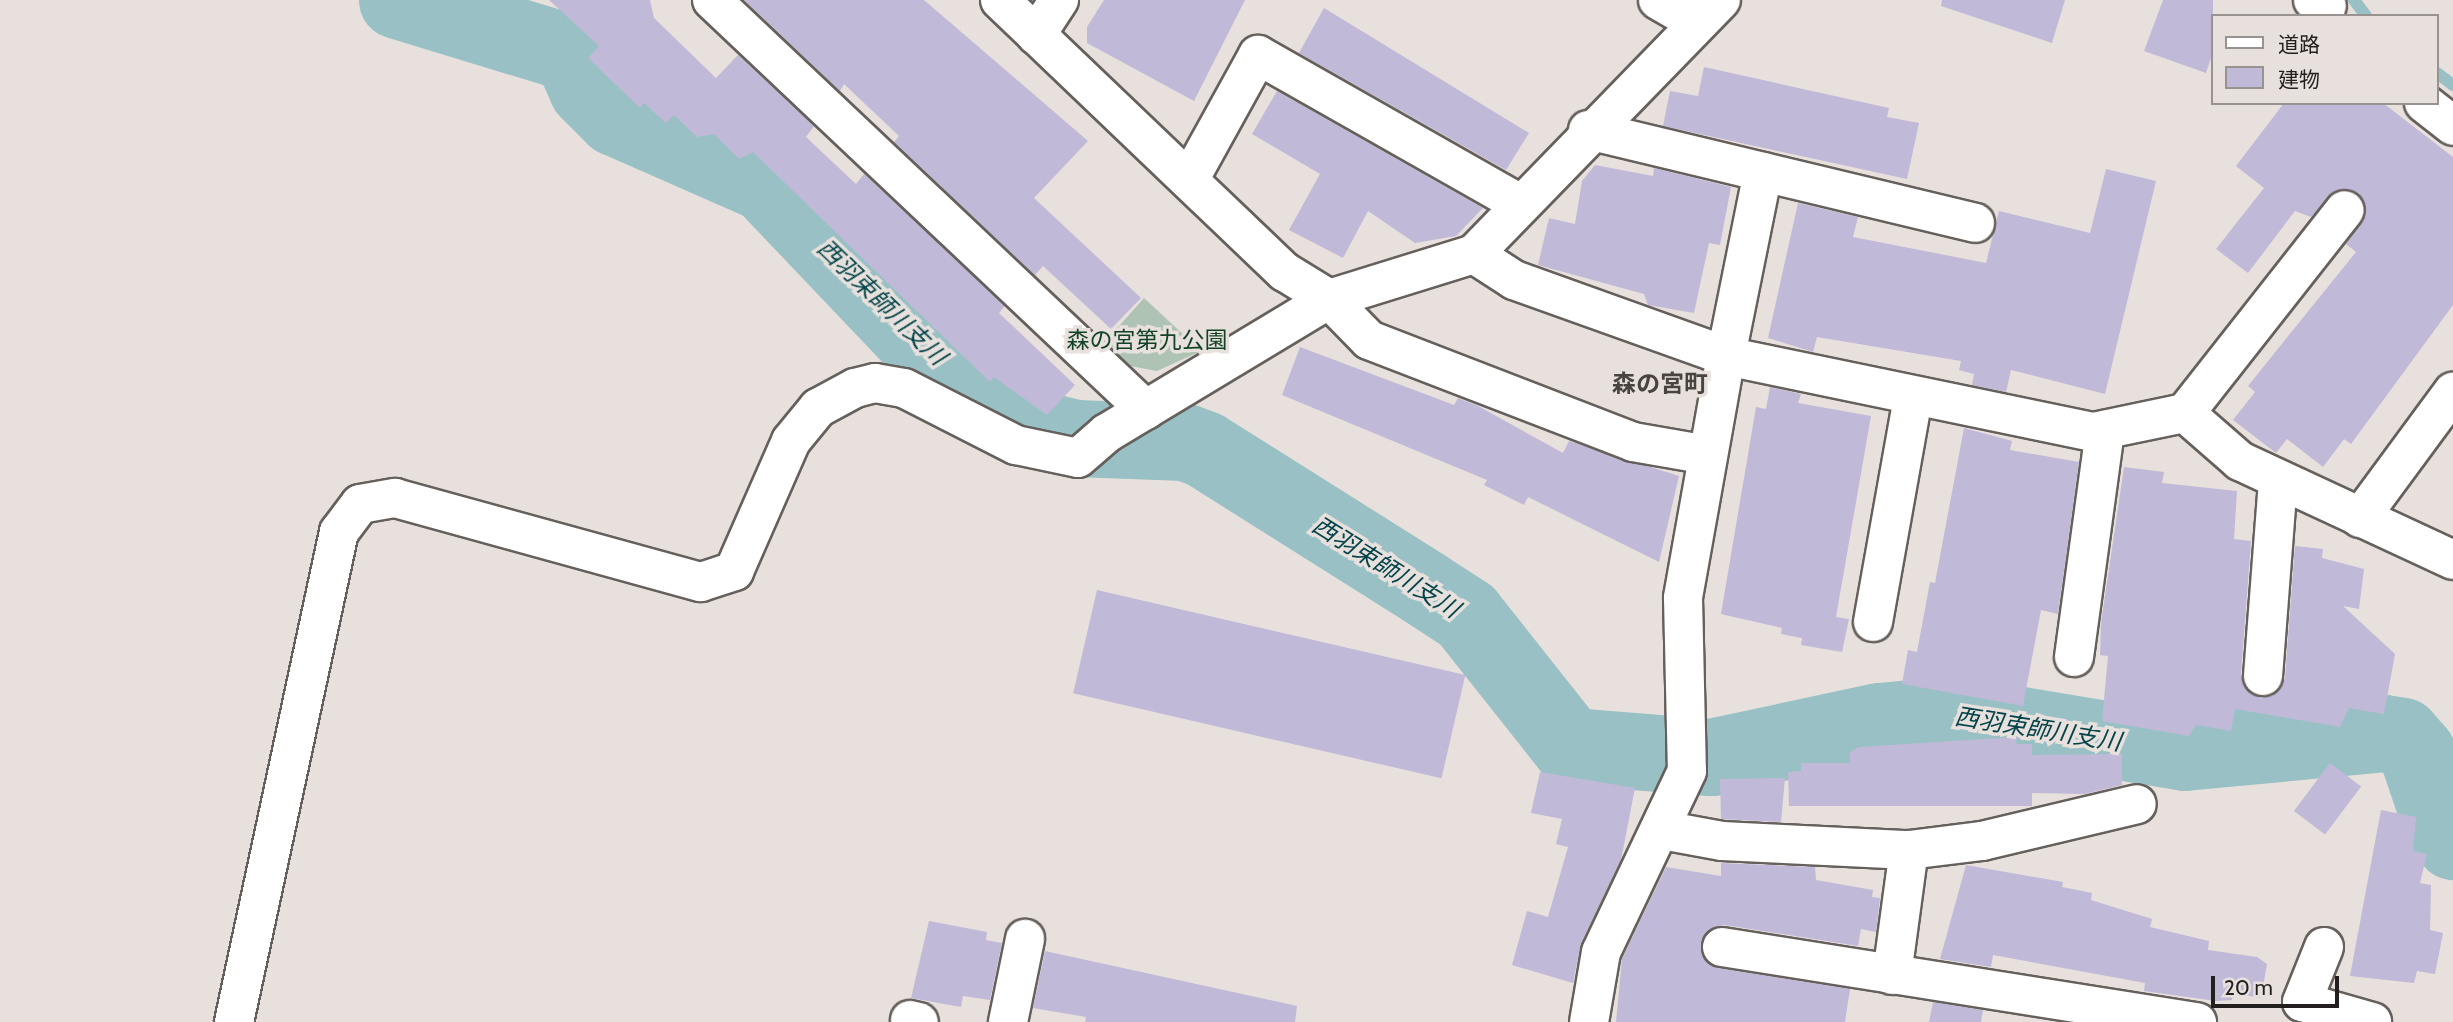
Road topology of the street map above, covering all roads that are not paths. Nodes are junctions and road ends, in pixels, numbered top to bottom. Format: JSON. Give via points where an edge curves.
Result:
{"nodes":[{"id":1,"x":712,"y":0,"type":"edge"},
{"id":2,"x":1000,"y":0,"type":"edge"},
{"id":3,"x":1059,"y":0,"type":"edge"},
{"id":4,"x":1658,"y":0,"type":"edge"},
{"id":5,"x":1708,"y":11,"type":"edge"},
{"id":6,"x":1036,"y":35,"type":"junction"},
{"id":7,"x":2427,"y":105,"type":"edge"},
{"id":8,"x":2453,"y":126,"type":"edge"},
{"id":9,"x":1588,"y":130,"type":"junction"},
{"id":10,"x":1762,"y":172,"type":"junction"},
{"id":11,"x":1189,"y":180,"type":"junction"},
{"id":12,"x":1519,"y":203,"type":"junction"},
{"id":13,"x":2345,"y":210,"type":"dead end"},
{"id":14,"x":1975,"y":223,"type":"dead end"},
{"id":15,"x":1474,"y":254,"type":"junction"},
{"id":16,"x":1329,"y":299,"type":"junction"},
{"id":17,"x":1726,"y":356,"type":"junction"},
{"id":18,"x":2453,"y":392,"type":"edge"},
{"id":19,"x":1913,"y":398,"type":"junction"},
{"id":20,"x":1146,"y":410,"type":"junction"},
{"id":21,"x":2185,"y":413,"type":"junction"},
{"id":22,"x":2105,"y":430,"type":"junction"},
{"id":23,"x":1708,"y":455,"type":"junction"},
{"id":24,"x":2278,"y":481,"type":"junction"},
{"id":25,"x":2360,"y":518,"type":"junction"},
{"id":26,"x":2453,"y":561,"type":"edge"},
{"id":27,"x":1873,"y":622,"type":"dead end"},
{"id":28,"x":2074,"y":656,"type":"dead end"},
{"id":29,"x":2263,"y":676,"type":"dead end"},
{"id":30,"x":2137,"y":804,"type":"dead end"},
{"id":31,"x":1662,"y":830,"type":"junction"},
{"id":32,"x":1909,"y":850,"type":"junction"},
{"id":33,"x":1025,"y":939,"type":"dead end"},
{"id":34,"x":1722,"y":947,"type":"dead end"},
{"id":35,"x":2324,"y":947,"type":"dead end"},
{"id":36,"x":1892,"y":975,"type":"junction"},
{"id":37,"x":2295,"y":1012,"type":"edge"},
{"id":38,"x":234,"y":1022,"type":"edge"},
{"id":39,"x":1008,"y":1022,"type":"edge"},
{"id":40,"x":1589,"y":1022,"type":"edge"},
{"id":41,"x":2197,"y":1022,"type":"edge"},
{"id":42,"x":2372,"y":1022,"type":"edge"}],
"edges":[{"from":1,"to":20,"type":"street"},
{"from":2,"to":6,"type":"street"},
{"from":3,"to":6,"type":"street"},
{"from":4,"to":5,"type":"street"},
{"from":5,"to":9,"type":"street"},
{"from":6,"to":11,"type":"street"},
{"from":7,"to":8,"type":"street"},
{"from":9,"to":10,"type":"street"},
{"from":9,"to":12,"type":"street"},
{"from":10,"to":14,"type":"street"},
{"from":10,"to":17,"type":"street"},
{"from":11,"to":12,"type":"street","via":[[1258,55]]},
{"from":11,"to":16,"type":"street","via":[[1285,272]]},
{"from":12,"to":15,"type":"street"},
{"from":13,"to":21,"type":"street"},
{"from":15,"to":16,"type":"street"},
{"from":15,"to":17,"type":"street","via":[[1514,280]]},
{"from":16,"to":20,"type":"street"},
{"from":16,"to":23,"type":"street","via":[[1369,340],[1633,442]]},
{"from":17,"to":19,"type":"street"},
{"from":17,"to":23,"type":"street"},
{"from":18,"to":25,"type":"street"},
{"from":19,"to":22,"type":"street"},
{"from":19,"to":27,"type":"street"},
{"from":20,"to":38,"type":"street","via":[[1071,458],[1024,448],[904,388],[875,383],[855,388],[818,408],[791,441],[734,571],[701,582],[394,498],[360,504],[339,532]]},
{"from":21,"to":22,"type":"street"},
{"from":21,"to":24,"type":"street","via":[[2240,461]]},
{"from":22,"to":28,"type":"street"},
{"from":23,"to":31,"type":"street","via":[[1683,598],[1687,757]]},
{"from":24,"to":25,"type":"street"},
{"from":24,"to":29,"type":"street"},
{"from":25,"to":26,"type":"street"},
{"from":30,"to":32,"type":"street","via":[[1982,841]]},
{"from":31,"to":32,"type":"street","via":[[1722,841]]},
{"from":31,"to":40,"type":"street","via":[[1601,952]]},
{"from":32,"to":36,"type":"street"},
{"from":33,"to":39,"type":"street"},
{"from":34,"to":36,"type":"street"},
{"from":35,"to":37,"type":"street"},
{"from":36,"to":41,"type":"street"},
{"from":37,"to":42,"type":"street"}]}
